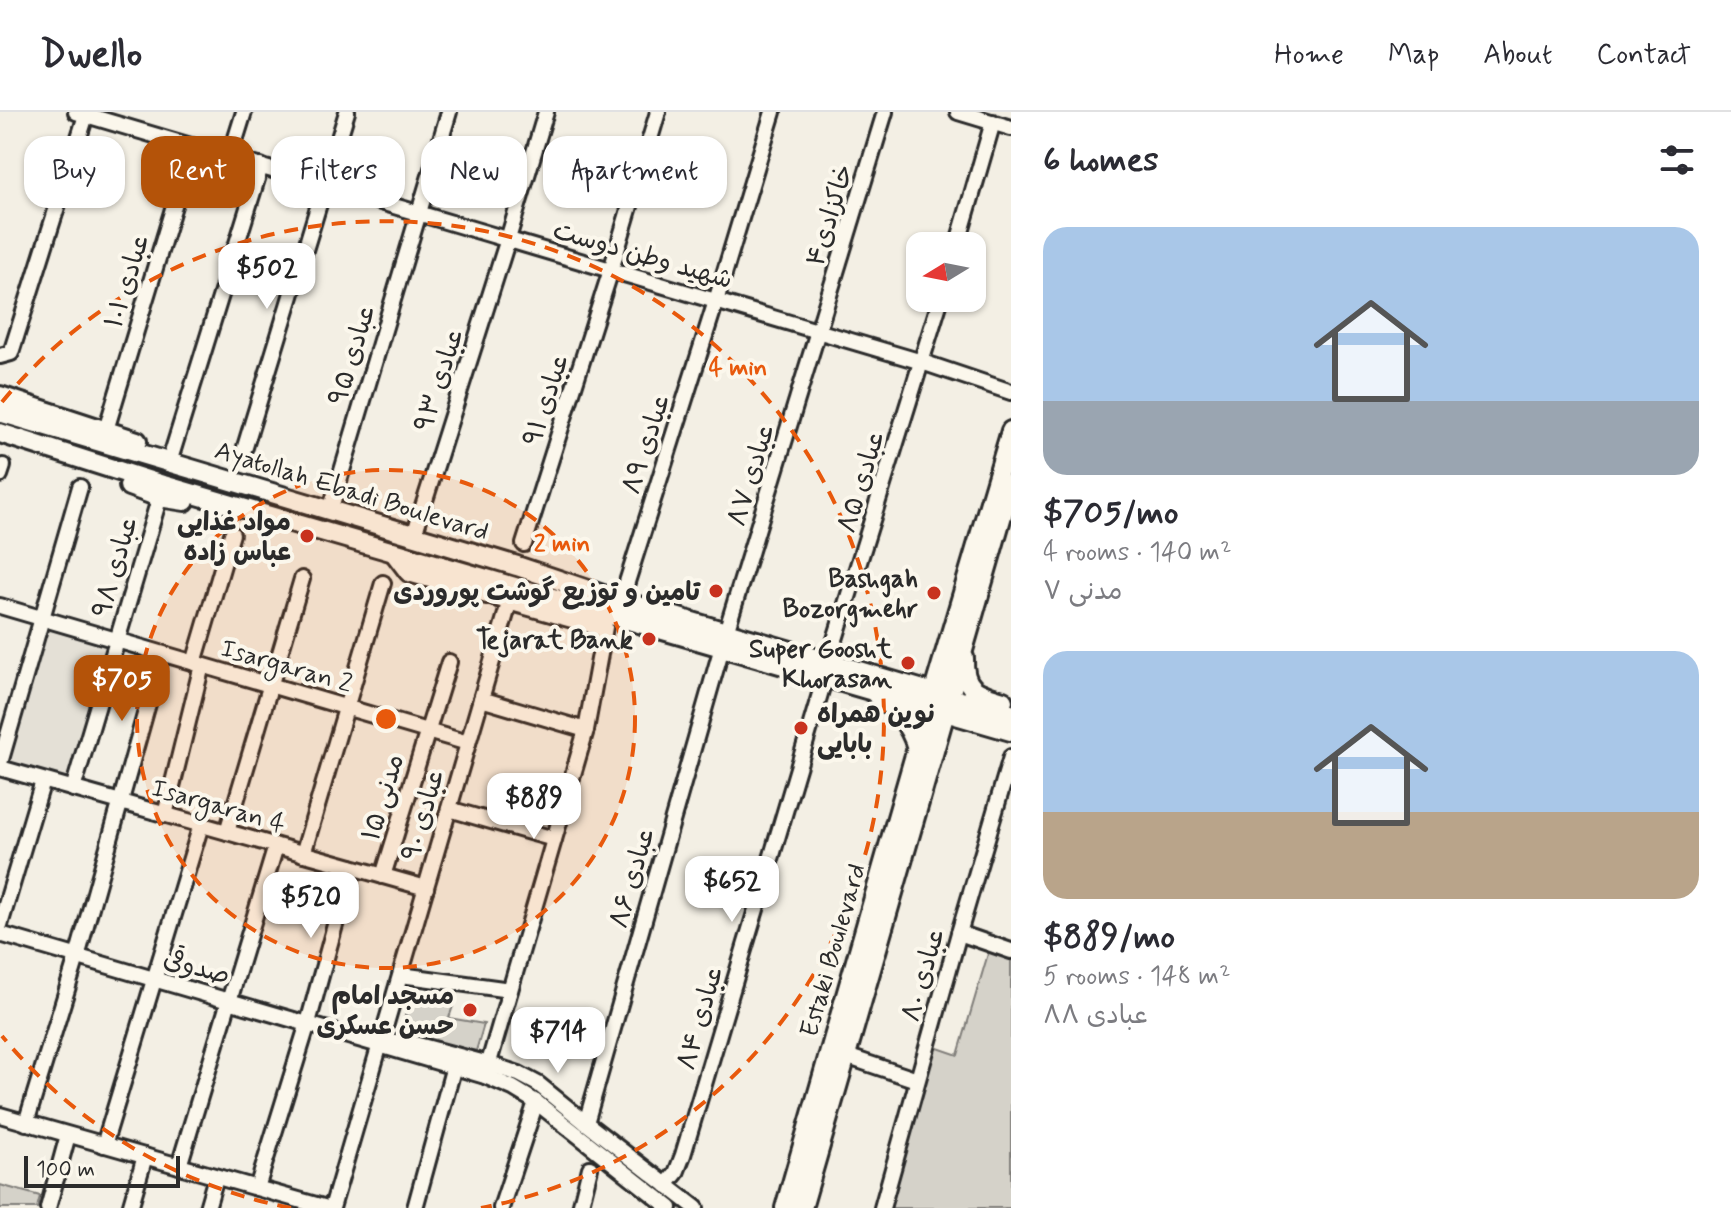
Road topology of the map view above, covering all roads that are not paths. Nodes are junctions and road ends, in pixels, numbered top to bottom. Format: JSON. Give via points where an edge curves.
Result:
{"nodes":[{"id":1,"x":244,"y":112,"type":"edge"},
{"id":2,"x":347,"y":112,"type":"edge"},
{"id":3,"x":449,"y":112,"type":"edge"},
{"id":4,"x":546,"y":112,"type":"edge"},
{"id":5,"x":658,"y":112,"type":"edge"},
{"id":6,"x":773,"y":112,"type":"edge"},
{"id":7,"x":885,"y":112,"type":"edge"},
{"id":8,"x":958,"y":112,"type":"edge"},
{"id":9,"x":83,"y":113,"type":"edge"},
{"id":10,"x":993,"y":122,"type":"junction"},
{"id":11,"x":1011,"y":128,"type":"edge"},
{"id":12,"x":159,"y":136,"type":"edge"},
{"id":13,"x":237,"y":136,"type":"edge"},
{"id":14,"x":340,"y":136,"type":"edge"},
{"id":15,"x":255,"y":164,"type":"edge"},
{"id":16,"x":261,"y":166,"type":"junction"},
{"id":17,"x":271,"y":169,"type":"edge"},
{"id":18,"x":173,"y":208,"type":"edge"},
{"id":19,"x":318,"y":208,"type":"edge"},
{"id":20,"x":402,"y":208,"type":"edge"},
{"id":21,"x":419,"y":213,"type":"junction"},
{"id":22,"x":961,"y":232,"type":"edge"},
{"id":23,"x":508,"y":239,"type":"junction"},
{"id":24,"x":611,"y":270,"type":"junction"},
{"id":25,"x":716,"y":301,"type":"junction"},
{"id":26,"x":937,"y":312,"type":"edge"},
{"id":27,"x":819,"y":331,"type":"junction"},
{"id":28,"x":0,"y":357,"type":"edge"},
{"id":29,"x":922,"y":362,"type":"junction"},
{"id":30,"x":1011,"y":392,"type":"edge"},
{"id":31,"x":0,"y":396,"type":"edge"},
{"id":32,"x":0,"y":412,"type":"edge"},
{"id":33,"x":106,"y":430,"type":"junction"},
{"id":34,"x":1011,"y":431,"type":"edge"},
{"id":35,"x":0,"y":433,"type":"edge"},
{"id":36,"x":0,"y":442,"type":"edge"},
{"id":37,"x":245,"y":447,"type":"dead end"},
{"id":38,"x":172,"y":453,"type":"junction"},
{"id":39,"x":234,"y":482,"type":"junction"},
{"id":40,"x":1011,"y":484,"type":"edge"},
{"id":41,"x":80,"y":487,"type":"dead end"},
{"id":42,"x":228,"y":503,"type":"junction"},
{"id":43,"x":157,"y":506,"type":"dead end"},
{"id":44,"x":330,"y":511,"type":"junction"},
{"id":45,"x":232,"y":534,"type":"dead end"},
{"id":46,"x":414,"y":535,"type":"junction"},
{"id":47,"x":524,"y":544,"type":"dead end"},
{"id":48,"x":517,"y":566,"type":"junction"},
{"id":49,"x":302,"y":579,"type":"dead end"},
{"id":50,"x":383,"y":583,"type":"dead end"},
{"id":51,"x":511,"y":593,"type":"junction"},
{"id":52,"x":621,"y":601,"type":"junction"},
{"id":53,"x":572,"y":604,"type":"junction"},
{"id":54,"x":0,"y":606,"type":"edge"},
{"id":55,"x":591,"y":610,"type":"junction"},
{"id":56,"x":551,"y":612,"type":"junction"},
{"id":57,"x":42,"y":619,"type":"junction"},
{"id":58,"x":605,"y":627,"type":"junction"},
{"id":59,"x":966,"y":635,"type":"junction"},
{"id":60,"x":724,"y":640,"type":"junction"},
{"id":61,"x":118,"y":641,"type":"junction"},
{"id":62,"x":162,"y":654,"type":"junction"},
{"id":63,"x":449,"y":662,"type":"dead end"},
{"id":64,"x":198,"y":664,"type":"junction"},
{"id":65,"x":827,"y":670,"type":"junction"},
{"id":66,"x":270,"y":685,"type":"junction"},
{"id":67,"x":870,"y":690,"type":"junction"},
{"id":68,"x":481,"y":699,"type":"junction"},
{"id":69,"x":939,"y":703,"type":"junction"},
{"id":70,"x":1011,"y":707,"type":"edge"},
{"id":71,"x":346,"y":708,"type":"junction"},
{"id":72,"x":1011,"y":714,"type":"edge"},
{"id":73,"x":586,"y":730,"type":"junction"},
{"id":74,"x":427,"y":731,"type":"junction"},
{"id":75,"x":1011,"y":731,"type":"edge"},
{"id":76,"x":468,"y":743,"type":"junction"},
{"id":77,"x":917,"y":748,"type":"junction"},
{"id":78,"x":1011,"y":757,"type":"edge"},
{"id":79,"x":0,"y":766,"type":"edge"},
{"id":80,"x":43,"y":781,"type":"junction"},
{"id":81,"x":73,"y":789,"type":"junction"},
{"id":82,"x":119,"y":802,"type":"junction"},
{"id":83,"x":449,"y":809,"type":"junction"},
{"id":84,"x":165,"y":815,"type":"junction"},
{"id":85,"x":201,"y":825,"type":"junction"},
{"id":86,"x":227,"y":832,"type":"junction"},
{"id":87,"x":554,"y":839,"type":"junction"},
{"id":88,"x":276,"y":846,"type":"junction"},
{"id":89,"x":303,"y":854,"type":"junction"},
{"id":90,"x":351,"y":867,"type":"junction"},
{"id":91,"x":383,"y":876,"type":"junction"},
{"id":92,"x":426,"y":888,"type":"junction"},
{"id":93,"x":0,"y":925,"type":"edge"},
{"id":94,"x":959,"y":933,"type":"junction"},
{"id":95,"x":0,"y":934,"type":"edge"},
{"id":96,"x":1011,"y":951,"type":"edge"},
{"id":97,"x":77,"y":957,"type":"junction"},
{"id":98,"x":401,"y":975,"type":"junction"},
{"id":99,"x":154,"y":979,"type":"junction"},
{"id":100,"x":510,"y":990,"type":"junction"},
{"id":101,"x":231,"y":1001,"type":"junction"},
{"id":102,"x":308,"y":1023,"type":"junction"},
{"id":103,"x":381,"y":1044,"type":"junction"},
{"id":104,"x":846,"y":1056,"type":"junction"},
{"id":105,"x":454,"y":1066,"type":"junction"},
{"id":106,"x":487,"y":1070,"type":"junction"},
{"id":107,"x":917,"y":1080,"type":"junction"},
{"id":108,"x":536,"y":1102,"type":"junction"},
{"id":109,"x":0,"y":1115,"type":"edge"},
{"id":110,"x":26,"y":1123,"type":"junction"},
{"id":111,"x":586,"y":1123,"type":"junction"},
{"id":112,"x":68,"y":1135,"type":"junction"},
{"id":113,"x":104,"y":1145,"type":"junction"},
{"id":114,"x":145,"y":1156,"type":"junction"},
{"id":115,"x":179,"y":1166,"type":"junction"},
{"id":116,"x":590,"y":1168,"type":"dead end"},
{"id":117,"x":216,"y":1177,"type":"junction"},
{"id":118,"x":666,"y":1185,"type":"junction"},
{"id":119,"x":257,"y":1188,"type":"junction"},
{"id":120,"x":288,"y":1203,"type":"edge"},
{"id":121,"x":687,"y":1205,"type":"edge"},
{"id":122,"x":48,"y":1208,"type":"edge"},
{"id":123,"x":130,"y":1208,"type":"edge"},
{"id":124,"x":207,"y":1208,"type":"edge"},
{"id":125,"x":329,"y":1208,"type":"edge"},
{"id":126,"x":415,"y":1208,"type":"edge"},
{"id":127,"x":501,"y":1208,"type":"edge"},
{"id":128,"x":580,"y":1208,"type":"edge"},
{"id":129,"x":670,"y":1208,"type":"edge"},
{"id":130,"x":785,"y":1208,"type":"edge"},
{"id":131,"x":802,"y":1208,"type":"edge"},
{"id":132,"x":882,"y":1208,"type":"edge"}],
"edges":[{"from":1,"to":13,"type":"street"},
{"from":2,"to":14,"type":"street"},
{"from":3,"to":21,"type":"street","name":"عبادی ۹۵"},
{"from":4,"to":23,"type":"street","name":"عبادی ۹۳"},
{"from":5,"to":24,"type":"street","name":"عبادی ۹۱"},
{"from":6,"to":25,"type":"street","name":"عبادی ۸۹"},
{"from":7,"to":27,"type":"street","name":"خاکزادی۴"},
{"from":8,"to":10,"type":"street"},
{"from":9,"to":12,"type":"street","name":"شهید وطن دوست"},
{"from":9,"to":28,"type":"street","via":[[11,353]]},
{"from":10,"to":11,"type":"street"},
{"from":10,"to":22,"type":"street"},
{"from":15,"to":16,"type":"street","name":"شهید وطن دوست"},
{"from":16,"to":17,"type":"street","name":"شهید وطن دوست"},
{"from":16,"to":38,"type":"street"},
{"from":18,"to":33,"type":"street","name":"عبادی ۱۰۱"},
{"from":19,"to":37,"type":"street"},
{"from":20,"to":21,"type":"street","name":"شهید وطن دوست"},
{"from":21,"to":23,"type":"street","name":"شهید وطن دوست"},
{"from":21,"to":44,"type":"street","name":"عبادی ۹۵"},
{"from":23,"to":24,"type":"street","name":"شهید وطن دوست"},
{"from":23,"to":46,"type":"street","name":"عبادی ۹۳"},
{"from":24,"to":25,"type":"street","name":"شهید وطن دوست"},
{"from":24,"to":47,"type":"street","name":"عبادی ۹۱"},
{"from":25,"to":27,"type":"street","name":"شهید وطن دوست"},
{"from":25,"to":52,"type":"street","name":"عبادی ۸۹"},
{"from":26,"to":29,"type":"street","name":"عبادی ۸۵"},
{"from":27,"to":29,"type":"street","name":"شهید وطن دوست"},
{"from":27,"to":60,"type":"street","name":"عبادی ۸۷"},
{"from":29,"to":30,"type":"street","name":"شهید وطن دوست"},
{"from":29,"to":65,"type":"street","name":"عبادی ۸۵"},
{"from":31,"to":33,"type":"main road"},
{"from":32,"to":39,"type":"main road","name":"Ayatollah Ebadi Boulevard"},
{"from":33,"to":38,"type":"main road"},
{"from":34,"to":69,"type":"main road"},
{"from":35,"to":42,"type":"main road","name":"Ayatollah Ebadi Boulevard"},
{"from":36,"to":42,"type":"main road","via":[[159,497]]},
{"from":38,"to":39,"type":"main road","via":[[216,467]]},
{"from":39,"to":44,"type":"main road","name":"Ayatollah Ebadi Boulevard"},
{"from":40,"to":59,"type":"main road"},
{"from":41,"to":57,"type":"street"},
{"from":42,"to":51,"type":"main road","name":"Ayatollah Ebadi Boulevard","via":[[393,551]]},
{"from":43,"to":61,"type":"street","name":"عبادی ۹۸"},
{"from":44,"to":46,"type":"main road","name":"Ayatollah Ebadi Boulevard"},
{"from":45,"to":64,"type":"street"},
{"from":46,"to":48,"type":"main road","name":"Ayatollah Ebadi Boulevard"},
{"from":48,"to":51,"type":"main road"},
{"from":48,"to":52,"type":"main road","name":"Ayatollah Ebadi Boulevard"},
{"from":49,"to":66,"type":"street"},
{"from":50,"to":71,"type":"street"},
{"from":51,"to":53,"type":"main road","name":"Ayatollah Ebadi Boulevard"},
{"from":51,"to":56,"type":"main road"},
{"from":51,"to":68,"type":"street","name":"عبادی ۹۰"},
{"from":52,"to":60,"type":"main road","name":"Ayatollah Ebadi Boulevard"},
{"from":53,"to":55,"type":"main road","name":"Ayatollah Ebadi Boulevard"},
{"from":53,"to":56,"type":"main road"},
{"from":54,"to":57,"type":"street","name":"Isargaran 2"},
{"from":55,"to":58,"type":"street"},
{"from":55,"to":60,"type":"main road","name":"Ayatollah Ebadi Boulevard"},
{"from":56,"to":58,"type":"main road"},
{"from":57,"to":61,"type":"street","name":"Isargaran 2"},
{"from":57,"to":79,"type":"street"},
{"from":58,"to":73,"type":"street"},
{"from":59,"to":69,"type":"main road"},
{"from":59,"to":70,"type":"main road","via":[[968,683]]},
{"from":60,"to":65,"type":"main road","name":"Ayatollah Ebadi Boulevard"},
{"from":60,"to":111,"type":"street","name":"عبادی ۸۶"},
{"from":61,"to":62,"type":"street","name":"Isargaran 2"},
{"from":61,"to":81,"type":"street","name":"عبادی ۹۸"},
{"from":62,"to":64,"type":"street","name":"Isargaran 2"},
{"from":62,"to":82,"type":"street"},
{"from":63,"to":74,"type":"street","name":"مدنی ۱۵"},
{"from":64,"to":66,"type":"street","name":"Isargaran 2"},
{"from":64,"to":84,"type":"street"},
{"from":65,"to":67,"type":"main road","name":"Ayatollah Ebadi Boulevard"},
{"from":65,"to":69,"type":"main road","name":"Ayatollah Ebadi Boulevard"},
{"from":65,"to":118,"type":"street","name":"عبادی ۸۴","via":[[683,1155]]},
{"from":66,"to":71,"type":"street","name":"Isargaran 2"},
{"from":66,"to":86,"type":"street"},
{"from":67,"to":69,"type":"main road","name":"Ayatollah Ebadi Boulevard"},
{"from":67,"to":77,"type":"main road","via":[[904,720]]},
{"from":68,"to":73,"type":"street"},
{"from":68,"to":76,"type":"street","name":"عبادی ۹۰"},
{"from":69,"to":72,"type":"main road","name":"Ayatollah Ebadi Boulevard"},
{"from":69,"to":75,"type":"main road","name":"Ayatollah Ebadi Boulevard"},
{"from":69,"to":77,"type":"main road","name":"Estaki Boulevard"},
{"from":69,"to":104,"type":"main road","name":"Estaki Boulevard"},
{"from":71,"to":74,"type":"street","name":"Isargaran 2"},
{"from":71,"to":89,"type":"street"},
{"from":73,"to":87,"type":"street"},
{"from":74,"to":76,"type":"street","name":"Isargaran 2"},
{"from":74,"to":91,"type":"street","name":"مدنی ۱۵"},
{"from":76,"to":83,"type":"street","name":"عبادی ۹۰"},
{"from":77,"to":130,"type":"main road","name":"Estaki Boulevard"},
{"from":78,"to":94,"type":"street","name":"عبادی ۸۰"},
{"from":79,"to":80,"type":"street","name":"Isargaran 4"},
{"from":80,"to":81,"type":"street","name":"Isargaran 4"},
{"from":80,"to":93,"type":"street"},
{"from":81,"to":82,"type":"street","name":"Isargaran 4"},
{"from":82,"to":84,"type":"street","name":"Isargaran 4"},
{"from":82,"to":97,"type":"street"},
{"from":83,"to":87,"type":"street"},
{"from":83,"to":92,"type":"street","name":"عبادی ۹۰"},
{"from":84,"to":85,"type":"street","name":"Isargaran 4"},
{"from":85,"to":86,"type":"street","name":"Isargaran 4"},
{"from":85,"to":99,"type":"street"},
{"from":86,"to":88,"type":"street","name":"Isargaran 4"},
{"from":87,"to":100,"type":"street"},
{"from":88,"to":89,"type":"street","name":"Isargaran 4"},
{"from":88,"to":101,"type":"street"},
{"from":89,"to":90,"type":"street","name":"Isargaran 4"},
{"from":90,"to":91,"type":"street","name":"Isargaran 4"},
{"from":90,"to":102,"type":"street"},
{"from":91,"to":92,"type":"street","name":"Isargaran 4"},
{"from":92,"to":98,"type":"street","name":"عبادی ۹۰"},
{"from":94,"to":96,"type":"street"},
{"from":94,"to":107,"type":"street","name":"عبادی ۸۰"},
{"from":95,"to":97,"type":"street","name":"صدوقی"},
{"from":97,"to":99,"type":"street","name":"صدوقی"},
{"from":97,"to":110,"type":"street"},
{"from":98,"to":100,"type":"street"},
{"from":98,"to":103,"type":"street","name":"عبادی ۹۰"},
{"from":99,"to":101,"type":"street","name":"صدوقی"},
{"from":99,"to":113,"type":"street"},
{"from":100,"to":106,"type":"street"},
{"from":101,"to":102,"type":"street","name":"صدوقی"},
{"from":101,"to":115,"type":"street"},
{"from":102,"to":103,"type":"street","name":"صدوقی"},
{"from":102,"to":119,"type":"street"},
{"from":103,"to":105,"type":"street"},
{"from":103,"to":106,"type":"street","via":[[403,1041]]},
{"from":103,"to":125,"type":"street","name":"عبادی ۹۰"},
{"from":104,"to":107,"type":"street"},
{"from":104,"to":131,"type":"main road","name":"Estaki Boulevard"},
{"from":105,"to":106,"type":"street"},
{"from":105,"to":126,"type":"street"},
{"from":106,"to":108,"type":"street"},
{"from":106,"to":111,"type":"street","via":[[519,1074],[538,1084]]},
{"from":107,"to":132,"type":"street","name":"عبادی ۸۰"},
{"from":108,"to":127,"type":"street"},
{"from":108,"to":129,"type":"street"},
{"from":109,"to":110,"type":"street"},
{"from":110,"to":112,"type":"street"},
{"from":111,"to":118,"type":"street"},
{"from":112,"to":113,"type":"street"},
{"from":112,"to":122,"type":"street"},
{"from":113,"to":114,"type":"street"},
{"from":114,"to":115,"type":"street"},
{"from":114,"to":123,"type":"street"},
{"from":115,"to":117,"type":"street"},
{"from":116,"to":128,"type":"street"},
{"from":117,"to":119,"type":"street"},
{"from":117,"to":124,"type":"street"},
{"from":118,"to":121,"type":"street"},
{"from":119,"to":120,"type":"street"},
{"from":120,"to":125,"type":"street"}]}
